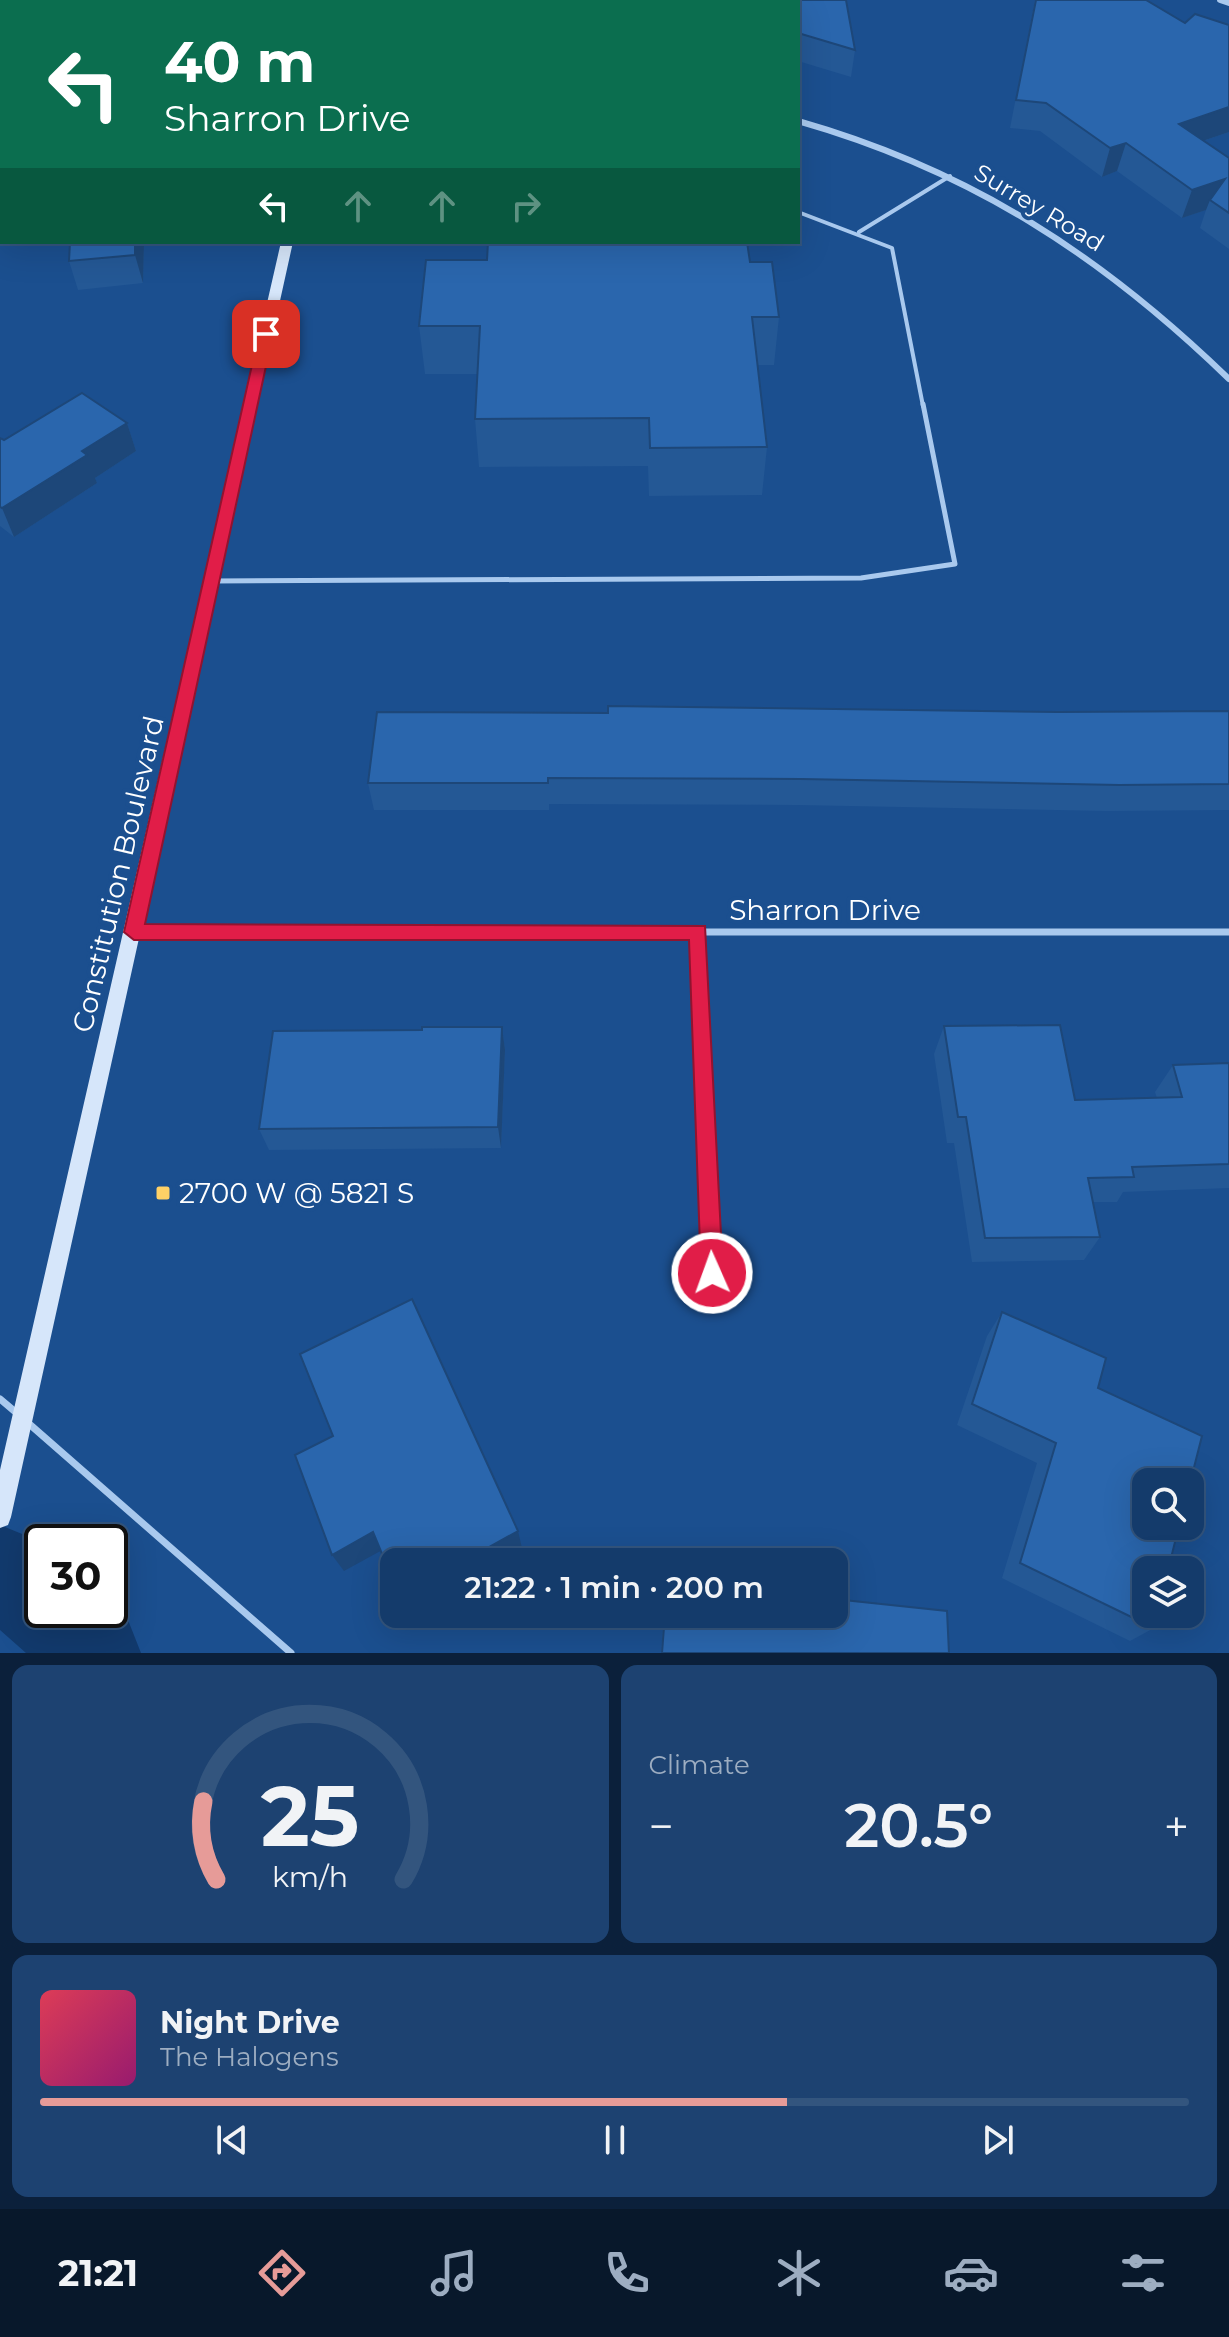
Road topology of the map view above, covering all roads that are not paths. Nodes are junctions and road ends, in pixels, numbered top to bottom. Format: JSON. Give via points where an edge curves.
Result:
{"nodes":[{"id":1,"x":1220,"y":0,"type":"edge"},
{"id":2,"x":1229,"y":3,"type":"edge"},
{"id":3,"x":800,"y":122,"type":"edge"},
{"id":4,"x":950,"y":176,"type":"junction"},
{"id":5,"x":800,"y":213,"type":"edge"},
{"id":6,"x":859,"y":232,"type":"junction"},
{"id":7,"x":287,"y":244,"type":"edge"},
{"id":8,"x":1229,"y":379,"type":"edge"},
{"id":9,"x":212,"y":581,"type":"junction"},
{"id":10,"x":134,"y":932,"type":"junction"},
{"id":11,"x":699,"y":932,"type":"junction"},
{"id":12,"x":1229,"y":932,"type":"edge"},
{"id":13,"x":712,"y":1273,"type":"dead end"},
{"id":14,"x":0,"y":1399,"type":"edge"},
{"id":15,"x":22,"y":1418,"type":"junction"},
{"id":16,"x":0,"y":1517,"type":"edge"},
{"id":17,"x":291,"y":1653,"type":"edge"}],
"edges":[{"from":1,"to":2,"type":"street"},
{"from":3,"to":4,"type":"street","name":"Surrey Road"},
{"from":4,"to":6,"type":"lane"},
{"from":4,"to":8,"type":"street","name":"Surrey Road","via":[[1091,258],[1182,330]]},
{"from":5,"to":6,"type":"lane"},
{"from":6,"to":9,"type":"lane","via":[[892,248],[955,564],[861,578]]},
{"from":7,"to":9,"type":"main road","name":"Constitution Boulevard"},
{"from":9,"to":10,"type":"main road","name":"Constitution Boulevard"},
{"from":10,"to":11,"type":"street","name":"Sharron Drive"},
{"from":10,"to":15,"type":"main road","name":"Constitution Boulevard"},
{"from":11,"to":12,"type":"street","name":"Sharron Drive"},
{"from":11,"to":13,"type":"street"},
{"from":14,"to":15,"type":"lane"},
{"from":15,"to":16,"type":"main road","name":"Constitution Boulevard"},
{"from":15,"to":17,"type":"lane"}]}
